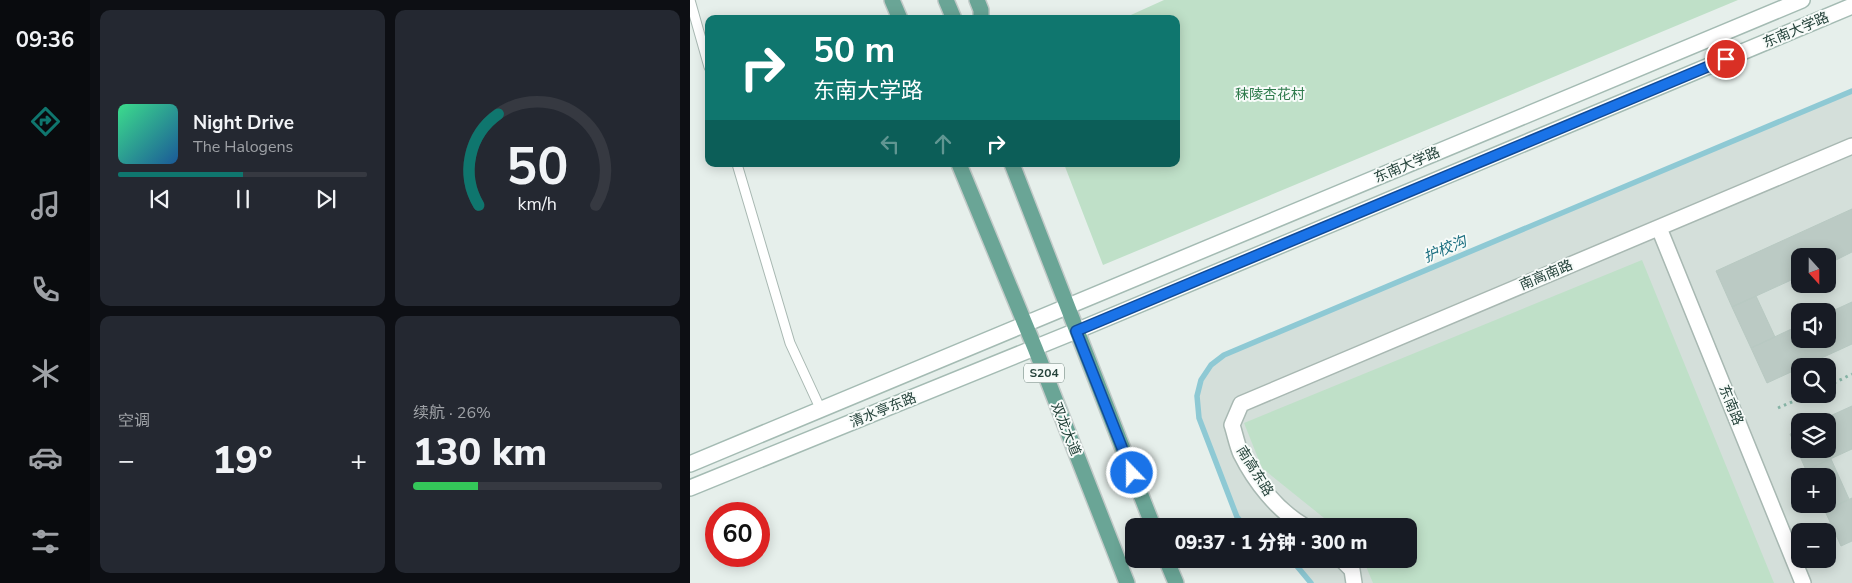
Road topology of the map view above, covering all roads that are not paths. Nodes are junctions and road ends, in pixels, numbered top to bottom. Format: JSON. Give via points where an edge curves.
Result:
{"nodes":[{"id":1,"x":690,"y":0,"type":"edge"},
{"id":2,"x":892,"y":0,"type":"edge"},
{"id":3,"x":946,"y":0,"type":"edge"},
{"id":4,"x":977,"y":0,"type":"edge"},
{"id":5,"x":1802,"y":0,"type":"edge"},
{"id":6,"x":1852,"y":6,"type":"edge"},
{"id":7,"x":898,"y":15,"type":"edge"},
{"id":8,"x":952,"y":15,"type":"edge"},
{"id":9,"x":981,"y":15,"type":"edge"},
{"id":10,"x":705,"y":52,"type":"edge"},
{"id":11,"x":1852,"y":146,"type":"edge"},
{"id":12,"x":738,"y":167,"type":"edge"},
{"id":13,"x":960,"y":167,"type":"edge"},
{"id":14,"x":1013,"y":167,"type":"edge"},
{"id":15,"x":1659,"y":228,"type":"junction"},
{"id":16,"x":1068,"y":308,"type":"junction"},
{"id":17,"x":1025,"y":325,"type":"junction"},
{"id":18,"x":1076,"y":331,"type":"junction"},
{"id":19,"x":1035,"y":348,"type":"junction"},
{"id":20,"x":1241,"y":404,"type":"joint"},
{"id":21,"x":821,"y":410,"type":"junction"},
{"id":22,"x":690,"y":464,"type":"edge"},
{"id":23,"x":690,"y":488,"type":"edge"},
{"id":24,"x":1151,"y":518,"type":"edge"},
{"id":25,"x":1291,"y":518,"type":"edge"},
{"id":26,"x":1170,"y":568,"type":"edge"},
{"id":27,"x":1350,"y":568,"type":"edge"},
{"id":28,"x":1127,"y":583,"type":"edge"},
{"id":29,"x":1176,"y":583,"type":"edge"},
{"id":30,"x":1354,"y":583,"type":"edge"},
{"id":31,"x":1803,"y":583,"type":"edge"}],
"edges":[{"from":1,"to":10,"type":"lane"},
{"from":2,"to":7,"type":"main road"},
{"from":3,"to":8,"type":"main road"},
{"from":4,"to":9,"type":"main road"},
{"from":5,"to":16,"type":"main road","name":"东南大学路"},
{"from":6,"to":18,"type":"main road","name":"东南大学路"},
{"from":11,"to":15,"type":"main road","name":"南高南路"},
{"from":12,"to":21,"type":"lane","via":[[790,342]]},
{"from":13,"to":17,"type":"main road","name":"双龙大道","number":"S204"},
{"from":14,"to":16,"type":"main road"},
{"from":15,"to":20,"type":"main road","name":"南高南路"},
{"from":15,"to":31,"type":"main road","name":"东南路"},
{"from":16,"to":17,"type":"main road","name":"清水亭东路"},
{"from":16,"to":18,"type":"main road"},
{"from":17,"to":19,"type":"main road","name":"双龙大道","number":"S204"},
{"from":17,"to":21,"type":"main road","name":"清水亭东路"},
{"from":18,"to":19,"type":"main road","name":"清水亭东路"},
{"from":18,"to":24,"type":"main road"},
{"from":19,"to":23,"type":"main road","name":"清水亭东路"},
{"from":19,"to":28,"type":"main road","name":"双龙大道","number":"S204"},
{"from":20,"to":25,"type":"main road","name":"南高东路","via":[[1232,425],[1241,453],[1267,494]]},
{"from":21,"to":22,"type":"main road","name":"清水亭东路"},
{"from":26,"to":29,"type":"main road"},
{"from":27,"to":30,"type":"main road"}]}
